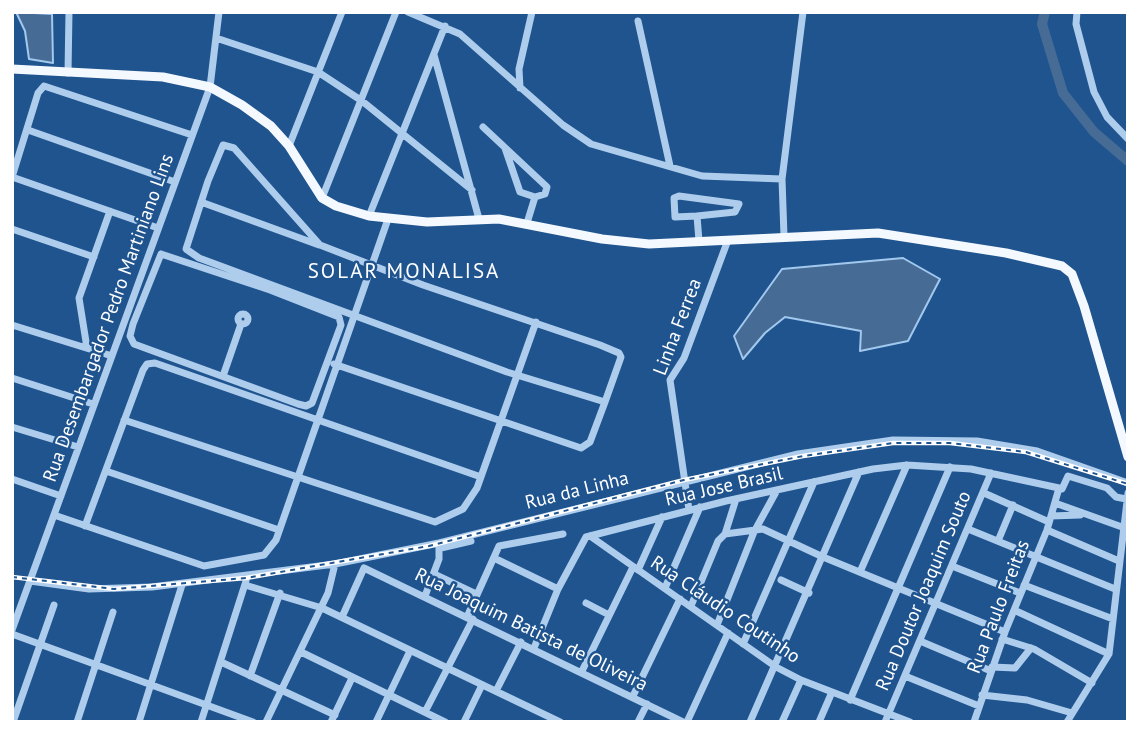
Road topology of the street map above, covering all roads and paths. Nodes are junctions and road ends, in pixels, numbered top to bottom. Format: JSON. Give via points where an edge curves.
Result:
{"nodes":[{"id":1,"x":69,"y":12,"type":"edge"},
{"id":2,"x":219,"y":12,"type":"edge"},
{"id":3,"x":342,"y":12,"type":"edge"},
{"id":4,"x":396,"y":12,"type":"edge"},
{"id":5,"x":408,"y":12,"type":"edge"},
{"id":6,"x":532,"y":12,"type":"edge"},
{"id":7,"x":803,"y":12,"type":"edge"},
{"id":8,"x":1076,"y":12,"type":"edge"},
{"id":9,"x":638,"y":21,"type":"dead end"},
{"id":10,"x":445,"y":26,"type":"junction"},
{"id":11,"x":216,"y":38,"type":"junction"},
{"id":12,"x":433,"y":55,"type":"junction"},
{"id":13,"x":12,"y":69,"type":"edge"},
{"id":14,"x":318,"y":72,"type":"junction"},
{"id":15,"x":68,"y":73,"type":"junction"},
{"id":16,"x":210,"y":88,"type":"junction"},
{"id":17,"x":520,"y":89,"type":"junction"},
{"id":18,"x":362,"y":101,"type":"junction"},
{"id":19,"x":483,"y":127,"type":"dead end"},
{"id":20,"x":28,"y":130,"type":"junction"},
{"id":21,"x":401,"y":134,"type":"junction"},
{"id":22,"x":192,"y":135,"type":"junction"},
{"id":23,"x":1128,"y":139,"type":"edge"},
{"id":24,"x":289,"y":146,"type":"junction"},
{"id":25,"x":505,"y":148,"type":"junction"},
{"id":26,"x":670,"y":166,"type":"junction"},
{"id":27,"x":12,"y":177,"type":"edge"},
{"id":28,"x":782,"y":179,"type":"junction"},
{"id":29,"x":175,"y":182,"type":"junction"},
{"id":30,"x":472,"y":191,"type":"junction"},
{"id":31,"x":535,"y":197,"type":"junction"},
{"id":32,"x":322,"y":198,"type":"junction"},
{"id":33,"x":201,"y":202,"type":"junction"},
{"id":34,"x":110,"y":211,"type":"junction"},
{"id":35,"x":369,"y":216,"type":"junction"},
{"id":36,"x":697,"y":216,"type":"junction"},
{"id":37,"x":386,"y":218,"type":"junction"},
{"id":38,"x":479,"y":219,"type":"junction"},
{"id":39,"x":527,"y":223,"type":"junction"},
{"id":40,"x":158,"y":228,"type":"junction"},
{"id":41,"x":12,"y":229,"type":"edge"},
{"id":42,"x":784,"y":236,"type":"junction"},
{"id":43,"x":728,"y":240,"type":"junction"},
{"id":44,"x":699,"y":241,"type":"junction"},
{"id":45,"x":320,"y":245,"type":"junction"},
{"id":46,"x":94,"y":257,"type":"junction"},
{"id":47,"x":370,"y":264,"type":"junction"},
{"id":48,"x":137,"y":285,"type":"junction"},
{"id":49,"x":146,"y":287,"type":"junction"},
{"id":50,"x":353,"y":315,"type":"junction"},
{"id":51,"x":536,"y":322,"type":"junction"},
{"id":52,"x":241,"y":324,"type":"dead end"},
{"id":53,"x":12,"y":325,"type":"edge"},
{"id":54,"x":87,"y":348,"type":"junction"},
{"id":55,"x":111,"y":356,"type":"junction"},
{"id":56,"x":336,"y":364,"type":"junction"},
{"id":57,"x":516,"y":375,"type":"junction"},
{"id":58,"x":223,"y":376,"type":"junction"},
{"id":59,"x":12,"y":378,"type":"edge"},
{"id":60,"x":606,"y":402,"type":"junction"},
{"id":61,"x":93,"y":404,"type":"junction"},
{"id":62,"x":317,"y":419,"type":"junction"},
{"id":63,"x":124,"y":420,"type":"junction"},
{"id":64,"x":501,"y":421,"type":"junction"},
{"id":65,"x":12,"y":427,"type":"edge"},
{"id":66,"x":78,"y":447,"type":"junction"},
{"id":67,"x":1128,"y":457,"type":"edge"},
{"id":68,"x":907,"y":465,"type":"junction"},
{"id":69,"x":950,"y":467,"type":"junction"},
{"id":70,"x":106,"y":471,"type":"junction"},
{"id":71,"x":859,"y":472,"type":"junction"},
{"id":72,"x":991,"y":473,"type":"junction"},
{"id":73,"x":296,"y":477,"type":"junction"},
{"id":74,"x":481,"y":477,"type":"junction"},
{"id":75,"x":12,"y":479,"type":"edge"},
{"id":76,"x":684,"y":480,"type":"junction"},
{"id":77,"x":814,"y":482,"type":"junction"},
{"id":78,"x":1128,"y":483,"type":"edge"},
{"id":79,"x":1059,"y":488,"type":"junction"},
{"id":80,"x":776,"y":492,"type":"junction"},
{"id":81,"x":984,"y":493,"type":"junction"},
{"id":82,"x":61,"y":496,"type":"junction"},
{"id":83,"x":1127,"y":496,"type":"edge"},
{"id":84,"x":736,"y":499,"type":"junction"},
{"id":85,"x":1055,"y":503,"type":"junction"},
{"id":86,"x":1013,"y":505,"type":"junction"},
{"id":87,"x":700,"y":507,"type":"junction"},
{"id":88,"x":689,"y":510,"type":"junction"},
{"id":89,"x":54,"y":515,"type":"junction"},
{"id":90,"x":1084,"y":515,"type":"junction"},
{"id":91,"x":662,"y":517,"type":"junction"},
{"id":92,"x":1049,"y":523,"type":"junction"},
{"id":93,"x":85,"y":526,"type":"junction"},
{"id":94,"x":1122,"y":527,"type":"junction"},
{"id":95,"x":277,"y":529,"type":"junction"},
{"id":96,"x":968,"y":529,"type":"junction"},
{"id":97,"x":754,"y":532,"type":"junction"},
{"id":98,"x":564,"y":534,"type":"dead end"},
{"id":99,"x":725,"y":534,"type":"junction"},
{"id":100,"x":590,"y":536,"type":"junction"},
{"id":101,"x":786,"y":540,"type":"junction"},
{"id":102,"x":471,"y":541,"type":"dead end"},
{"id":103,"x":998,"y":541,"type":"junction"},
{"id":104,"x":440,"y":545,"type":"junction"},
{"id":105,"x":823,"y":557,"type":"junction"},
{"id":106,"x":1035,"y":557,"type":"junction"},
{"id":107,"x":494,"y":558,"type":"junction"},
{"id":108,"x":1119,"y":561,"type":"junction"},
{"id":109,"x":335,"y":564,"type":"junction"},
{"id":110,"x":952,"y":566,"type":"junction"},
{"id":111,"x":635,"y":568,"type":"junction"},
{"id":112,"x":860,"y":572,"type":"junction"},
{"id":113,"x":434,"y":574,"type":"junction"},
{"id":114,"x":781,"y":580,"type":"dead end"},
{"id":115,"x":30,"y":581,"type":"junction"},
{"id":116,"x":246,"y":581,"type":"junction"},
{"id":117,"x":182,"y":585,"type":"junction"},
{"id":118,"x":1024,"y":585,"type":"junction"},
{"id":119,"x":899,"y":587,"type":"junction"},
{"id":120,"x":665,"y":588,"type":"junction"},
{"id":121,"x":558,"y":589,"type":"junction"},
{"id":122,"x":1115,"y":589,"type":"junction"},
{"id":123,"x":280,"y":593,"type":"junction"},
{"id":124,"x":809,"y":593,"type":"junction"},
{"id":125,"x":1020,"y":593,"type":"junction"},
{"id":126,"x":476,"y":594,"type":"junction"},
{"id":127,"x":425,"y":596,"type":"junction"},
{"id":128,"x":680,"y":599,"type":"junction"},
{"id":129,"x":586,"y":603,"type":"dead end"},
{"id":130,"x":935,"y":603,"type":"junction"},
{"id":131,"x":54,"y":605,"type":"dead end"},
{"id":132,"x":691,"y":606,"type":"junction"},
{"id":133,"x":322,"y":608,"type":"junction"},
{"id":134,"x":1014,"y":610,"type":"junction"},
{"id":135,"x":113,"y":612,"type":"dead end"},
{"id":136,"x":609,"y":615,"type":"junction"},
{"id":137,"x":342,"y":617,"type":"junction"},
{"id":138,"x":470,"y":618,"type":"junction"},
{"id":139,"x":1113,"y":619,"type":"junction"},
{"id":140,"x":716,"y":625,"type":"junction"},
{"id":141,"x":12,"y":632,"type":"edge"},
{"id":142,"x":728,"y":633,"type":"junction"},
{"id":143,"x":1004,"y":635,"type":"junction"},
{"id":144,"x":920,"y":641,"type":"junction"},
{"id":145,"x":521,"y":642,"type":"junction"},
{"id":146,"x":41,"y":644,"type":"junction"},
{"id":147,"x":743,"y":644,"type":"junction"},
{"id":148,"x":534,"y":648,"type":"junction"},
{"id":149,"x":1031,"y":648,"type":"junction"},
{"id":150,"x":410,"y":651,"type":"junction"},
{"id":151,"x":301,"y":652,"type":"junction"},
{"id":152,"x":1109,"y":654,"type":"junction"},
{"id":153,"x":221,"y":662,"type":"junction"},
{"id":154,"x":96,"y":664,"type":"junction"},
{"id":155,"x":776,"y":667,"type":"junction"},
{"id":156,"x":446,"y":669,"type":"junction"},
{"id":157,"x":992,"y":669,"type":"junction"},
{"id":158,"x":582,"y":671,"type":"junction"},
{"id":159,"x":250,"y":676,"type":"junction"},
{"id":160,"x":905,"y":676,"type":"junction"},
{"id":161,"x":352,"y":678,"type":"junction"},
{"id":162,"x":801,"y":680,"type":"junction"},
{"id":163,"x":1093,"y":683,"type":"junction"},
{"id":164,"x":152,"y":684,"type":"junction"},
{"id":165,"x":482,"y":685,"type":"junction"},
{"id":166,"x":283,"y":690,"type":"junction"},
{"id":167,"x":496,"y":691,"type":"junction"},
{"id":168,"x":832,"y":692,"type":"junction"},
{"id":169,"x":388,"y":695,"type":"junction"},
{"id":170,"x":982,"y":695,"type":"junction"},
{"id":171,"x":633,"y":696,"type":"junction"},
{"id":172,"x":850,"y":700,"type":"junction"},
{"id":173,"x":207,"y":704,"type":"junction"},
{"id":174,"x":647,"y":704,"type":"junction"},
{"id":175,"x":979,"y":706,"type":"junction"},
{"id":176,"x":425,"y":712,"type":"junction"},
{"id":177,"x":889,"y":713,"type":"junction"},
{"id":178,"x":1072,"y":713,"type":"junction"},
{"id":179,"x":333,"y":718,"type":"edge"},
{"id":180,"x":13,"y":722,"type":"edge"},
{"id":181,"x":77,"y":722,"type":"edge"},
{"id":182,"x":139,"y":722,"type":"edge"},
{"id":183,"x":201,"y":722,"type":"edge"},
{"id":184,"x":253,"y":722,"type":"edge"},
{"id":185,"x":266,"y":722,"type":"edge"},
{"id":186,"x":376,"y":722,"type":"edge"},
{"id":187,"x":445,"y":722,"type":"edge"},
{"id":188,"x":464,"y":722,"type":"edge"},
{"id":189,"x":560,"y":722,"type":"edge"},
{"id":190,"x":638,"y":722,"type":"edge"},
{"id":191,"x":685,"y":722,"type":"edge"},
{"id":192,"x":750,"y":722,"type":"edge"},
{"id":193,"x":782,"y":722,"type":"edge"},
{"id":194,"x":819,"y":722,"type":"edge"},
{"id":195,"x":885,"y":722,"type":"edge"},
{"id":196,"x":910,"y":722,"type":"edge"},
{"id":197,"x":974,"y":722,"type":"edge"},
{"id":198,"x":1067,"y":722,"type":"edge"}],
"edges":[{"from":1,"to":15,"type":"street"},
{"from":2,"to":11,"type":"street","name":"Rua Desembargador Pedro Martiniano Lins"},
{"from":3,"to":14,"type":"street"},
{"from":4,"to":18,"type":"street"},
{"from":5,"to":10,"type":"street"},
{"from":6,"to":17,"type":"street","via":[[519,69]]},
{"from":7,"to":28,"type":"street"},
{"from":8,"to":23,"type":"street","via":[[1094,92],[1107,117]]},
{"from":9,"to":26,"type":"street"},
{"from":10,"to":12,"type":"street"},
{"from":10,"to":17,"type":"street","via":[[460,34]]},
{"from":11,"to":14,"type":"street"},
{"from":11,"to":16,"type":"street","name":"Rua Desembargador Pedro Martiniano Lins"},
{"from":12,"to":21,"type":"street"},
{"from":12,"to":30,"type":"street"},
{"from":13,"to":15,"type":"main road"},
{"from":14,"to":18,"type":"street"},
{"from":14,"to":24,"type":"street"},
{"from":15,"to":16,"type":"main road","via":[[163,77]]},
{"from":16,"to":22,"type":"street","name":"Rua Desembargador Pedro Martiniano Lins"},
{"from":16,"to":24,"type":"main road","via":[[251,111]]},
{"from":17,"to":26,"type":"street","via":[[591,144]]},
{"from":18,"to":21,"type":"street"},
{"from":18,"to":32,"type":"street"},
{"from":19,"to":25,"type":"street"},
{"from":20,"to":22,"type":"street","via":[[41,88],[47,86]]},
{"from":20,"to":27,"type":"street"},
{"from":20,"to":29,"type":"street"},
{"from":21,"to":30,"type":"street"},
{"from":21,"to":35,"type":"street"},
{"from":22,"to":29,"type":"street","name":"Rua Desembargador Pedro Martiniano Lins"},
{"from":24,"to":32,"type":"main road"},
{"from":25,"to":31,"type":"street","via":[[520,192]]},
{"from":25,"to":31,"type":"street","via":[[546,184],[545,194]]},
{"from":26,"to":28,"type":"street","via":[[716,178]]},
{"from":27,"to":34,"type":"street"},
{"from":28,"to":42,"type":"street"},
{"from":29,"to":40,"type":"street","name":"Rua Desembargador Pedro Martiniano Lins"},
{"from":30,"to":38,"type":"street"},
{"from":31,"to":39,"type":"street"},
{"from":32,"to":35,"type":"main road"},
{"from":33,"to":45,"type":"street"},
{"from":33,"to":45,"type":"street","via":[[220,147],[230,144]]},
{"from":33,"to":50,"type":"street","via":[[186,249],[199,258]]},
{"from":34,"to":40,"type":"street"},
{"from":34,"to":46,"type":"street"},
{"from":35,"to":37,"type":"main road"},
{"from":36,"to":36,"type":"street","via":[[735,212],[739,203],[674,198],[675,218]]},
{"from":36,"to":44,"type":"street"},
{"from":37,"to":38,"type":"main road","via":[[427,222]]},
{"from":37,"to":47,"type":"street"},
{"from":38,"to":39,"type":"main road"},
{"from":39,"to":44,"type":"main road","via":[[620,241]]},
{"from":40,"to":48,"type":"street","name":"Rua Desembargador Pedro Martiniano Lins"},
{"from":41,"to":46,"type":"street"},
{"from":42,"to":43,"type":"main road"},
{"from":42,"to":67,"type":"main road","via":[[878,233],[1062,266],[1075,281]]},
{"from":43,"to":44,"type":"main road"},
{"from":43,"to":76,"type":"street","name":"Linha Ferrea","via":[[684,358],[670,380]]},
{"from":45,"to":47,"type":"street"},
{"from":46,"to":54,"type":"street","via":[[79,300]]},
{"from":47,"to":50,"type":"street"},
{"from":47,"to":51,"type":"street"},
{"from":48,"to":49,"type":"street"},
{"from":48,"to":55,"type":"street","name":"Rua Desembargador Pedro Martiniano Lins"},
{"from":49,"to":58,"type":"street","via":[[130,333],[134,344]]},
{"from":49,"to":58,"type":"street","via":[[164,254],[328,311],[341,320],[309,406]]},
{"from":50,"to":56,"type":"street"},
{"from":50,"to":57,"type":"street"},
{"from":51,"to":57,"type":"street"},
{"from":51,"to":60,"type":"street","via":[[619,353]]},
{"from":52,"to":58,"type":"street"},
{"from":53,"to":54,"type":"street"},
{"from":54,"to":55,"type":"street"},
{"from":55,"to":61,"type":"street","name":"Rua Desembargador Pedro Martiniano Lins"},
{"from":56,"to":62,"type":"street"},
{"from":56,"to":64,"type":"street"},
{"from":57,"to":60,"type":"street"},
{"from":57,"to":64,"type":"street"},
{"from":59,"to":61,"type":"street"},
{"from":60,"to":64,"type":"street","via":[[590,442],[581,448]]},
{"from":61,"to":66,"type":"street","name":"Rua Desembargador Pedro Martiniano Lins"},
{"from":62,"to":63,"type":"street","via":[[155,363],[143,370]]},
{"from":62,"to":73,"type":"street"},
{"from":62,"to":74,"type":"street"},
{"from":63,"to":70,"type":"street"},
{"from":63,"to":73,"type":"street"},
{"from":64,"to":74,"type":"street"},
{"from":65,"to":66,"type":"street"},
{"from":66,"to":82,"type":"street","name":"Rua Desembargador Pedro Martiniano Lins"},
{"from":68,"to":69,"type":"street","name":"Rua Jose Brasil"},
{"from":68,"to":71,"type":"street","name":"Rua Jose Brasil"},
{"from":68,"to":112,"type":"street"},
{"from":69,"to":72,"type":"street","name":"Rua Jose Brasil"},
{"from":69,"to":119,"type":"street"},
{"from":70,"to":93,"type":"street"},
{"from":70,"to":95,"type":"street"},
{"from":71,"to":77,"type":"street","name":"Rua Jose Brasil"},
{"from":71,"to":105,"type":"street"},
{"from":72,"to":79,"type":"street","name":"Rua Jose Brasil"},
{"from":72,"to":81,"type":"street","name":"Rua Doutor Joaquim Souto"},
{"from":73,"to":74,"type":"street","via":[[435,522],[463,509]]},
{"from":73,"to":95,"type":"street"},
{"from":75,"to":82,"type":"street"},
{"from":76,"to":78,"type":"street","name":"Rua da Linha","via":[[798,454],[893,440],[978,441],[1037,452]]},
{"from":76,"to":88,"type":"street","name":"Linha Ferrea"},
{"from":76,"to":104,"type":"street","name":"Rua da Linha"},
{"from":77,"to":80,"type":"street","name":"Rua Jose Brasil"},
{"from":77,"to":101,"type":"street"},
{"from":79,"to":83,"type":"street","via":[[1070,477],[1107,488],[1116,497]]},
{"from":79,"to":85,"type":"street","name":"Rua Paulo Freitas"},
{"from":80,"to":84,"type":"street","name":"Rua Jose Brasil"},
{"from":80,"to":97,"type":"street"},
{"from":81,"to":86,"type":"street"},
{"from":81,"to":96,"type":"street","name":"Rua Doutor Joaquim Souto"},
{"from":82,"to":89,"type":"street","name":"Rua Desembargador Pedro Martiniano Lins"},
{"from":83,"to":94,"type":"street"},
{"from":84,"to":87,"type":"street","name":"Rua Jose Brasil"},
{"from":84,"to":99,"type":"street"},
{"from":85,"to":90,"type":"street"},
{"from":85,"to":92,"type":"street","name":"Rua Paulo Freitas"},
{"from":86,"to":92,"type":"street"},
{"from":86,"to":103,"type":"street"},
{"from":87,"to":88,"type":"street","name":"Rua Jose Brasil"},
{"from":87,"to":120,"type":"street"},
{"from":88,"to":91,"type":"street","name":"Rua Jose Brasil"},
{"from":89,"to":93,"type":"street"},
{"from":89,"to":115,"type":"street","name":"Rua Desembargador Pedro Martiniano Lins"},
{"from":90,"to":92,"type":"street"},
{"from":90,"to":94,"type":"street"},
{"from":91,"to":100,"type":"street","name":"Rua Jose Brasil"},
{"from":91,"to":111,"type":"street"},
{"from":92,"to":106,"type":"street","name":"Rua Paulo Freitas"},
{"from":92,"to":108,"type":"street"},
{"from":93,"to":95,"type":"street","via":[[204,565],[264,555]]},
{"from":94,"to":108,"type":"street"},
{"from":96,"to":103,"type":"street"},
{"from":96,"to":110,"type":"street","name":"Rua Doutor Joaquim Souto"},
{"from":97,"to":99,"type":"street"},
{"from":97,"to":101,"type":"street","via":[[763,529]]},
{"from":97,"to":140,"type":"street"},
{"from":98,"to":107,"type":"street","via":[[502,545]]},
{"from":99,"to":132,"type":"street"},
{"from":100,"to":111,"type":"street","name":"Rua Cláudio Coutinho"},
{"from":100,"to":121,"type":"street","via":[[584,539]]},
{"from":101,"to":105,"type":"street"},
{"from":101,"to":147,"type":"street"},
{"from":102,"to":104,"type":"street"},
{"from":103,"to":106,"type":"street"},
{"from":104,"to":109,"type":"street","name":"Rua da Linha"},
{"from":104,"to":113,"type":"street"},
{"from":105,"to":112,"type":"street"},
{"from":105,"to":124,"type":"street"},
{"from":106,"to":118,"type":"street","name":"Rua Paulo Freitas"},
{"from":106,"to":122,"type":"street"},
{"from":107,"to":121,"type":"street"},
{"from":107,"to":126,"type":"street"},
{"from":108,"to":122,"type":"street"},
{"from":109,"to":116,"type":"street","name":"Rua da Linha"},
{"from":109,"to":133,"type":"street"},
{"from":110,"to":125,"type":"street"},
{"from":110,"to":130,"type":"street","name":"Rua Doutor Joaquim Souto"},
{"from":111,"to":120,"type":"street","name":"Rua Cláudio Coutinho"},
{"from":111,"to":136,"type":"street"},
{"from":112,"to":119,"type":"street"},
{"from":113,"to":126,"type":"street"},
{"from":113,"to":127,"type":"street"},
{"from":114,"to":124,"type":"street"},
{"from":115,"to":117,"type":"street","name":"Rua da Linha","via":[[89,589]]},
{"from":115,"to":141,"type":"street","name":"Rua Desembargador Pedro Martiniano Lins"},
{"from":116,"to":117,"type":"street","name":"Rua da Linha"},
{"from":116,"to":123,"type":"street"},
{"from":116,"to":153,"type":"street"},
{"from":117,"to":164,"type":"street"},
{"from":118,"to":125,"type":"street","name":"Rua Paulo Freitas"},
{"from":118,"to":139,"type":"street"},
{"from":119,"to":130,"type":"street"},
{"from":119,"to":172,"type":"street"},
{"from":120,"to":128,"type":"street","name":"Rua Cláudio Coutinho"},
{"from":121,"to":148,"type":"street"},
{"from":122,"to":139,"type":"street"},
{"from":123,"to":133,"type":"street"},
{"from":123,"to":159,"type":"street"},
{"from":124,"to":155,"type":"street"},
{"from":125,"to":134,"type":"street","name":"Rua Paulo Freitas"},
{"from":126,"to":138,"type":"street"},
{"from":127,"to":137,"type":"street","name":"Rua Joaquim Batista de Oliveira","via":[[364,568]]},
{"from":127,"to":138,"type":"street","name":"Rua Joaquim Batista de Oliveira"},
{"from":128,"to":132,"type":"street","name":"Rua Cláudio Coutinho"},
{"from":128,"to":171,"type":"street"},
{"from":129,"to":136,"type":"street"},
{"from":130,"to":143,"type":"street"},
{"from":130,"to":144,"type":"street","name":"Rua Doutor Joaquim Souto"},
{"from":131,"to":146,"type":"street"},
{"from":132,"to":140,"type":"street","name":"Rua Cláudio Coutinho"},
{"from":133,"to":137,"type":"street"},
{"from":133,"to":151,"type":"street"},
{"from":134,"to":143,"type":"street","name":"Rua Paulo Freitas"},
{"from":134,"to":152,"type":"street"},
{"from":135,"to":154,"type":"street"},
{"from":136,"to":158,"type":"street"},
{"from":137,"to":150,"type":"street"},
{"from":138,"to":145,"type":"street","name":"Rua Joaquim Batista de Oliveira"},
{"from":138,"to":156,"type":"street"},
{"from":139,"to":152,"type":"street"},
{"from":140,"to":142,"type":"street","name":"Rua Cláudio Coutinho"},
{"from":141,"to":146,"type":"street"},
{"from":142,"to":147,"type":"street","name":"Rua Cláudio Coutinho"},
{"from":142,"to":191,"type":"street"},
{"from":143,"to":149,"type":"street"},
{"from":143,"to":157,"type":"street","name":"Rua Paulo Freitas"},
{"from":144,"to":157,"type":"street"},
{"from":144,"to":160,"type":"street","name":"Rua Doutor Joaquim Souto"},
{"from":145,"to":148,"type":"street","name":"Rua Joaquim Batista de Oliveira"},
{"from":145,"to":167,"type":"street"},
{"from":146,"to":154,"type":"street"},
{"from":146,"to":180,"type":"street"},
{"from":147,"to":155,"type":"street","name":"Rua Cláudio Coutinho"},
{"from":148,"to":158,"type":"street","name":"Rua Joaquim Batista de Oliveira"},
{"from":149,"to":157,"type":"street","via":[[1015,668]]},
{"from":149,"to":163,"type":"street"},
{"from":150,"to":156,"type":"street"},
{"from":150,"to":169,"type":"street"},
{"from":151,"to":161,"type":"street"},
{"from":151,"to":166,"type":"street"},
{"from":152,"to":163,"type":"street"},
{"from":153,"to":159,"type":"street"},
{"from":153,"to":173,"type":"street"},
{"from":154,"to":164,"type":"street"},
{"from":154,"to":181,"type":"street"},
{"from":155,"to":162,"type":"street","name":"Rua Cláudio Coutinho"},
{"from":155,"to":192,"type":"street"},
{"from":156,"to":165,"type":"street"},
{"from":156,"to":176,"type":"street"},
{"from":157,"to":170,"type":"street","name":"Rua Paulo Freitas"},
{"from":158,"to":171,"type":"street","name":"Rua Joaquim Batista de Oliveira"},
{"from":159,"to":166,"type":"street"},
{"from":160,"to":175,"type":"street"},
{"from":160,"to":177,"type":"street","name":"Rua Doutor Joaquim Souto"},
{"from":161,"to":169,"type":"street"},
{"from":161,"to":179,"type":"street"},
{"from":162,"to":168,"type":"street","name":"Rua Cláudio Coutinho"},
{"from":162,"to":193,"type":"street"},
{"from":163,"to":178,"type":"street"},
{"from":164,"to":173,"type":"street"},
{"from":164,"to":182,"type":"street"},
{"from":165,"to":167,"type":"street"},
{"from":165,"to":188,"type":"street"},
{"from":166,"to":179,"type":"street"},
{"from":166,"to":185,"type":"street"},
{"from":167,"to":189,"type":"street"},
{"from":168,"to":172,"type":"street","name":"Rua Cláudio Coutinho"},
{"from":168,"to":194,"type":"street"},
{"from":169,"to":176,"type":"street"},
{"from":169,"to":186,"type":"street"},
{"from":170,"to":175,"type":"street","name":"Rua Paulo Freitas"},
{"from":170,"to":178,"type":"street","via":[[1027,700]]},
{"from":171,"to":174,"type":"street","name":"Rua Joaquim Batista de Oliveira"},
{"from":172,"to":177,"type":"street","name":"Rua Cláudio Coutinho"},
{"from":173,"to":183,"type":"street"},
{"from":173,"to":184,"type":"street"},
{"from":174,"to":190,"type":"street"},
{"from":174,"to":191,"type":"street","name":"Rua Joaquim Batista de Oliveira"},
{"from":175,"to":197,"type":"street","name":"Rua Paulo Freitas"},
{"from":176,"to":187,"type":"street"},
{"from":177,"to":195,"type":"street","name":"Rua Doutor Joaquim Souto"},
{"from":177,"to":196,"type":"street","name":"Rua Cláudio Coutinho"},
{"from":178,"to":198,"type":"street"}]}
